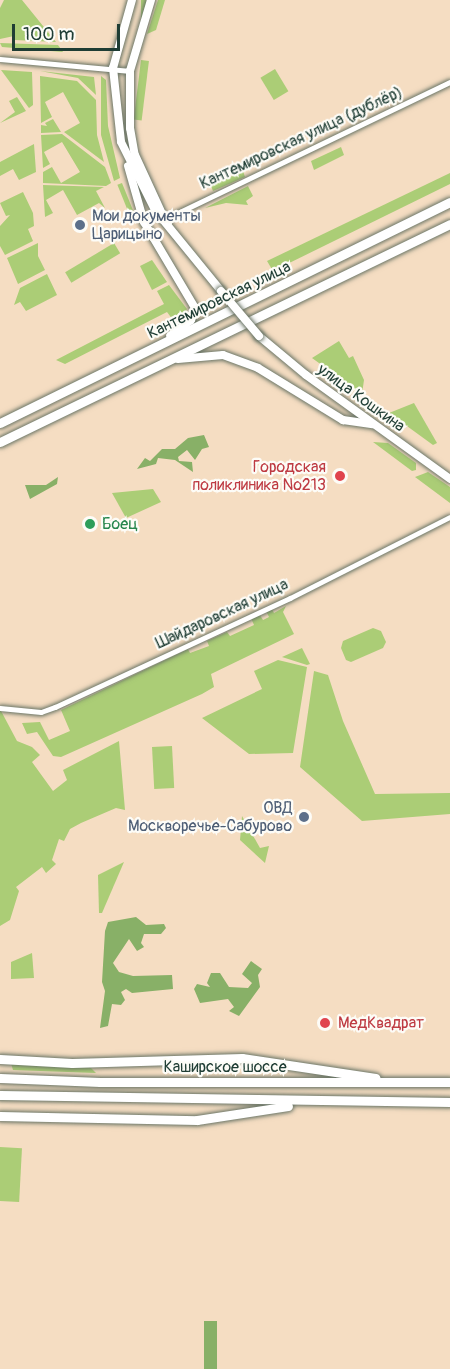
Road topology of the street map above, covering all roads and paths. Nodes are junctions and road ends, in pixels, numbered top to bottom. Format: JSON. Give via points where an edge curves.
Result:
{"nodes":[{"id":1,"x":132,"y":0,"type":"edge"},
{"id":2,"x":151,"y":0,"type":"edge"},
{"id":3,"x":0,"y":59,"type":"edge"},
{"id":4,"x":113,"y":68,"type":"junction"},
{"id":5,"x":130,"y":71,"type":"junction"},
{"id":6,"x":450,"y":82,"type":"edge"},
{"id":7,"x":127,"y":159,"type":"junction"},
{"id":8,"x":450,"y":202,"type":"edge"},
{"id":9,"x":165,"y":219,"type":"junction"},
{"id":10,"x":450,"y":224,"type":"edge"},
{"id":11,"x":144,"y":354,"type":"junction"},
{"id":12,"x":173,"y":360,"type":"junction"},
{"id":13,"x":0,"y":423,"type":"edge"},
{"id":14,"x":374,"y":424,"type":"junction"},
{"id":15,"x":0,"y":442,"type":"edge"},
{"id":16,"x":450,"y":479,"type":"edge"},
{"id":17,"x":450,"y":517,"type":"edge"},
{"id":18,"x":0,"y":708,"type":"edge"},
{"id":19,"x":0,"y":1059,"type":"edge"},
{"id":20,"x":0,"y":1078,"type":"edge"},
{"id":21,"x":402,"y":1082,"type":"junction"},
{"id":22,"x":450,"y":1082,"type":"edge"},
{"id":23,"x":0,"y":1095,"type":"edge"},
{"id":24,"x":311,"y":1102,"type":"junction"},
{"id":25,"x":450,"y":1102,"type":"edge"},
{"id":26,"x":0,"y":1116,"type":"edge"}],
"edges":[{"from":1,"to":4,"type":"main road"},
{"from":2,"to":5,"type":"main road"},
{"from":3,"to":4,"type":"street"},
{"from":4,"to":5,"type":"street"},
{"from":4,"to":7,"type":"main road","via":[[116,125]]},
{"from":5,"to":9,"type":"main road","via":[[130,128],[135,155]]},
{"from":6,"to":9,"type":"street","name":"Кантемировская улица (дублёр)"},
{"from":7,"to":9,"type":"main road","via":[[146,197]]},
{"from":7,"to":11,"type":"main road","via":[[144,222],[195,308],[191,320]]},
{"from":8,"to":11,"type":"main road","name":"Кантемировская улица"},
{"from":9,"to":14,"type":"main road","name":"улица Кошкина","bridge":true,"via":[[259,336]]},
{"from":10,"to":12,"type":"main road","name":"Кантемировская улица"},
{"from":11,"to":13,"type":"main road","name":"Кантемировская улица"},
{"from":12,"to":14,"type":"main road","via":[[222,355],[258,368],[343,420]]},
{"from":12,"to":15,"type":"main road","name":"Кантемировская улица"},
{"from":14,"to":16,"type":"main road","name":"улица Кошкина"},
{"from":17,"to":18,"type":"street","name":"Шайдаровская улица","via":[[290,598],[55,707],[41,712]]},
{"from":19,"to":21,"type":"main road","via":[[72,1063],[227,1058],[272,1061]]},
{"from":20,"to":21,"type":"main road","name":"Каширское шоссе","via":[[100,1082]]},
{"from":21,"to":22,"type":"main road","name":"Каширское шоссе"},
{"from":23,"to":24,"type":"main road","name":"Каширское шоссе"},
{"from":24,"to":25,"type":"main road","name":"Каширское шоссе"},
{"from":24,"to":26,"type":"main road","via":[[197,1120]]}]}
